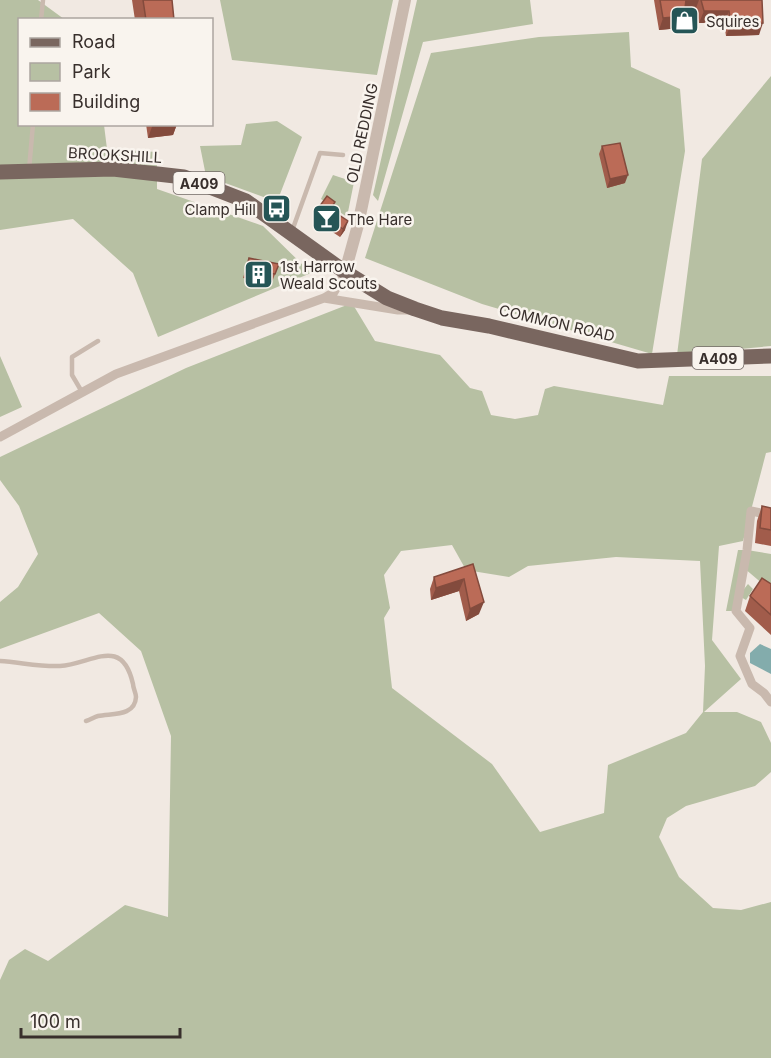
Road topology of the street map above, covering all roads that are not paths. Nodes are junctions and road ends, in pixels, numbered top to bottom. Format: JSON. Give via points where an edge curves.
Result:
{"nodes":[{"id":1,"x":43,"y":0,"type":"edge"},
{"id":2,"x":405,"y":0,"type":"edge"},
{"id":3,"x":41,"y":18,"type":"edge"},
{"id":4,"x":33,"y":126,"type":"edge"},
{"id":5,"x":343,"y":155,"type":"dead end"},
{"id":6,"x":29,"y":170,"type":"junction"},
{"id":7,"x":0,"y":172,"type":"edge"},
{"id":8,"x":291,"y":234,"type":"junction"},
{"id":9,"x":345,"y":272,"type":"junction"},
{"id":10,"x":324,"y":298,"type":"junction"},
{"id":11,"x":415,"y":309,"type":"junction"},
{"id":12,"x":98,"y":341,"type":"dead end"},
{"id":13,"x":771,"y":356,"type":"edge"},
{"id":14,"x":82,"y":392,"type":"junction"},
{"id":15,"x":0,"y":437,"type":"edge"},
{"id":16,"x":771,"y":514,"type":"edge"},
{"id":17,"x":0,"y":660,"type":"edge"},
{"id":18,"x":767,"y":692,"type":"edge"},
{"id":19,"x":771,"y":702,"type":"edge"},
{"id":20,"x":86,"y":721,"type":"dead end"}],
"edges":[{"from":1,"to":3,"type":"lane"},
{"from":2,"to":9,"type":"street","name":"OLD REDDING"},
{"from":4,"to":6,"type":"lane"},
{"from":5,"to":8,"type":"lane","via":[[320,153]]},
{"from":6,"to":7,"type":"main road","name":"BROOKSHILL","number":"A409"},
{"from":6,"to":8,"type":"main road","name":"BROOKSHILL","number":"A409","via":[[113,170],[184,177],[246,201]]},
{"from":8,"to":9,"type":"main road","name":"BROOKSHILL","number":"A409"},
{"from":9,"to":10,"type":"street","via":[[334,292]]},
{"from":9,"to":11,"type":"main road","name":"COMMON ROAD","number":"A409","via":[[387,298]]},
{"from":10,"to":11,"type":"street","via":[[398,310]]},
{"from":10,"to":14,"type":"street","via":[[116,374]]},
{"from":11,"to":13,"type":"main road","name":"COMMON ROAD","number":"A409","via":[[638,361]]},
{"from":12,"to":14,"type":"lane","via":[[72,357],[72,375]]},
{"from":14,"to":15,"type":"street"},
{"from":16,"to":18,"type":"street","via":[[751,511],[736,611],[750,628],[740,656],[752,684]]},
{"from":17,"to":20,"type":"lane","via":[[61,666],[92,657],[121,658],[129,668],[136,698],[132,706],[118,714]]},
{"from":18,"to":19,"type":"street"}]}
